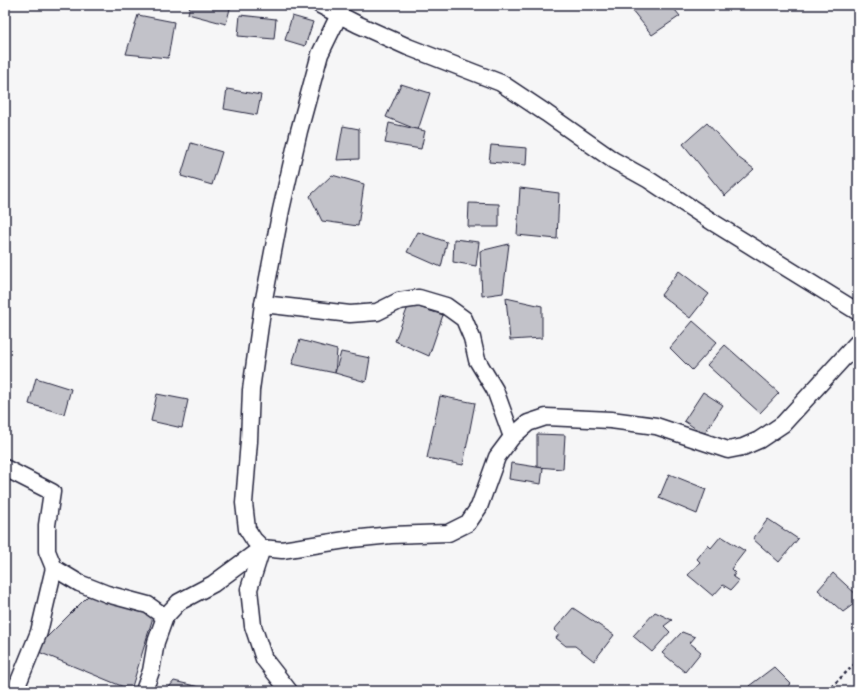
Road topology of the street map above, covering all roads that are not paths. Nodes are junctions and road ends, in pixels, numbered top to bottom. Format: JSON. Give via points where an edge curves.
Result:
{"nodes":[{"id":1,"x":320,"y":5,"type":"edge"},
{"id":2,"x":339,"y":15,"type":"junction"},
{"id":3,"x":263,"y":304,"type":"junction"},
{"id":4,"x":858,"y":312,"type":"edge"},
{"id":5,"x":858,"y":342,"type":"edge"},
{"id":6,"x":512,"y":437,"type":"junction"},
{"id":7,"x":5,"y":468,"type":"edge"},
{"id":8,"x":262,"y":548,"type":"junction"},
{"id":9,"x":54,"y":568,"type":"junction"},
{"id":10,"x":165,"y":617,"type":"junction"},
{"id":11,"x":15,"y":691,"type":"edge"},
{"id":12,"x":144,"y":691,"type":"edge"},
{"id":13,"x":289,"y":691,"type":"edge"}],
"edges":[{"from":1,"to":2,"type":"street"},
{"from":2,"to":3,"type":"street","via":[[320,54],[299,131]]},
{"from":2,"to":4,"type":"street","via":[[408,47],[501,83],[613,160]]},
{"from":3,"to":6,"type":"street","via":[[350,314],[377,312],[399,301],[419,298],[446,306],[464,319],[477,360],[495,390]]},
{"from":3,"to":8,"type":"street","via":[[251,390],[244,503],[247,529]]},
{"from":5,"to":6,"type":"street","via":[[783,424],[759,440],[742,447],[728,450],[656,426],[611,420],[546,417],[528,423]]},
{"from":6,"to":8,"type":"street","via":[[497,457],[479,507],[468,523],[448,533],[352,539],[282,550]]},
{"from":7,"to":9,"type":"street","via":[[52,492],[47,525],[47,551]]},
{"from":8,"to":10,"type":"street","via":[[213,584],[179,602]]},
{"from":8,"to":13,"type":"street","via":[[249,589],[253,626],[264,659]]},
{"from":9,"to":10,"type":"street","via":[[79,583],[108,594],[148,604]]},
{"from":9,"to":11,"type":"street","via":[[38,632]]},
{"from":10,"to":12,"type":"street"}]}
